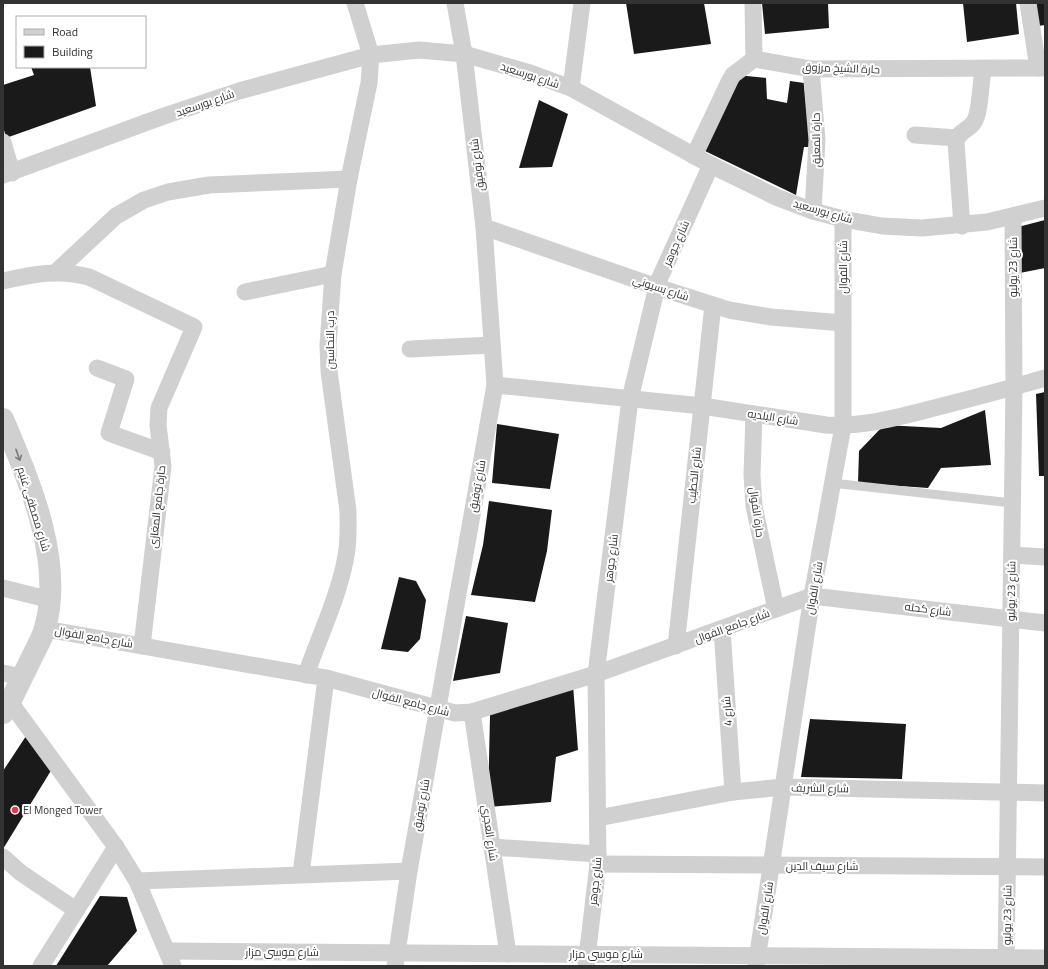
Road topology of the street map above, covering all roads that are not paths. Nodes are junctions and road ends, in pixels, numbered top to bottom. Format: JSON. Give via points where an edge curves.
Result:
{"nodes":[{"id":1,"x":355,"y":3,"type":"edge"},
{"id":2,"x":455,"y":3,"type":"edge"},
{"id":3,"x":582,"y":3,"type":"edge"},
{"id":4,"x":753,"y":3,"type":"edge"},
{"id":5,"x":1028,"y":3,"type":"edge"},
{"id":6,"x":464,"y":54,"type":"junction"},
{"id":7,"x":371,"y":55,"type":"junction"},
{"id":8,"x":754,"y":59,"type":"junction"},
{"id":9,"x":1041,"y":68,"type":"edge"},
{"id":10,"x":811,"y":69,"type":"junction"},
{"id":11,"x":983,"y":70,"type":"junction"},
{"id":12,"x":571,"y":88,"type":"junction"},
{"id":13,"x":914,"y":135,"type":"dead end"},
{"id":14,"x":957,"y":138,"type":"junction"},
{"id":15,"x":3,"y":142,"type":"edge"},
{"id":16,"x":694,"y":156,"type":"junction"},
{"id":17,"x":711,"y":165,"type":"junction"},
{"id":18,"x":7,"y":174,"type":"edge"},
{"id":19,"x":349,"y":179,"type":"junction"},
{"id":20,"x":1045,"y":208,"type":"edge"},
{"id":21,"x":813,"y":211,"type":"junction"},
{"id":22,"x":1013,"y":217,"type":"junction"},
{"id":23,"x":842,"y":219,"type":"junction"},
{"id":24,"x":962,"y":226,"type":"junction"},
{"id":25,"x":484,"y":227,"type":"junction"},
{"id":26,"x":56,"y":272,"type":"junction"},
{"id":27,"x":333,"y":274,"type":"junction"},
{"id":28,"x":3,"y":281,"type":"edge"},
{"id":29,"x":657,"y":287,"type":"junction"},
{"id":30,"x":245,"y":292,"type":"dead end"},
{"id":31,"x":713,"y":305,"type":"junction"},
{"id":32,"x":843,"y":323,"type":"junction"},
{"id":33,"x":492,"y":344,"type":"junction"},
{"id":34,"x":410,"y":349,"type":"dead end"},
{"id":35,"x":96,"y":368,"type":"dead end"},
{"id":36,"x":1045,"y":378,"type":"edge"},
{"id":37,"x":495,"y":385,"type":"junction"},
{"id":38,"x":1014,"y":388,"type":"junction"},
{"id":39,"x":630,"y":399,"type":"junction"},
{"id":40,"x":702,"y":406,"type":"junction"},
{"id":41,"x":754,"y":414,"type":"junction"},
{"id":42,"x":3,"y":419,"type":"edge"},
{"id":43,"x":844,"y":426,"type":"junction"},
{"id":44,"x":162,"y":452,"type":"junction"},
{"id":45,"x":832,"y":483,"type":"junction"},
{"id":46,"x":1012,"y":503,"type":"junction"},
{"id":47,"x":1012,"y":555,"type":"junction"},
{"id":48,"x":1045,"y":557,"type":"edge"},
{"id":49,"x":3,"y":588,"type":"edge"},
{"id":50,"x":812,"y":596,"type":"junction"},
{"id":51,"x":51,"y":600,"type":"junction"},
{"id":52,"x":776,"y":609,"type":"junction"},
{"id":53,"x":1011,"y":619,"type":"junction"},
{"id":54,"x":1045,"y":624,"type":"edge"},
{"id":55,"x":45,"y":629,"type":"junction"},
{"id":56,"x":722,"y":630,"type":"junction"},
{"id":57,"x":142,"y":646,"type":"junction"},
{"id":58,"x":676,"y":646,"type":"junction"},
{"id":59,"x":596,"y":674,"type":"junction"},
{"id":60,"x":13,"y":675,"type":"edge"},
{"id":61,"x":306,"y":675,"type":"junction"},
{"id":62,"x":326,"y":678,"type":"junction"},
{"id":63,"x":7,"y":707,"type":"edge"},
{"id":64,"x":438,"y":709,"type":"junction"},
{"id":65,"x":472,"y":712,"type":"junction"},
{"id":66,"x":784,"y":787,"type":"junction"},
{"id":67,"x":733,"y":792,"type":"junction"},
{"id":68,"x":1009,"y":793,"type":"junction"},
{"id":69,"x":1045,"y":793,"type":"edge"},
{"id":70,"x":598,"y":818,"type":"junction"},
{"id":71,"x":116,"y":847,"type":"junction"},
{"id":72,"x":492,"y":847,"type":"junction"},
{"id":73,"x":3,"y":858,"type":"edge"},
{"id":74,"x":598,"y":859,"type":"junction"},
{"id":75,"x":772,"y":865,"type":"junction"},
{"id":76,"x":1008,"y":866,"type":"junction"},
{"id":77,"x":1045,"y":867,"type":"edge"},
{"id":78,"x":409,"y":871,"type":"junction"},
{"id":79,"x":301,"y":874,"type":"junction"},
{"id":80,"x":137,"y":881,"type":"junction"},
{"id":81,"x":76,"y":910,"type":"junction"},
{"id":82,"x":508,"y":954,"type":"junction"},
{"id":83,"x":170,"y":958,"type":"edge"},
{"id":84,"x":1045,"y":958,"type":"edge"},
{"id":85,"x":396,"y":959,"type":"edge"},
{"id":86,"x":586,"y":960,"type":"edge"},
{"id":87,"x":757,"y":961,"type":"edge"},
{"id":88,"x":1006,"y":962,"type":"edge"},
{"id":89,"x":41,"y":966,"type":"edge"}],
"edges":[{"from":1,"to":7,"type":"street","name":"درب النحاسين"},
{"from":2,"to":6,"type":"street","name":"شارع توفيق"},
{"from":3,"to":12,"type":"street"},
{"from":4,"to":8,"type":"street"},
{"from":5,"to":9,"type":"street"},
{"from":6,"to":7,"type":"street","name":"شارع بورسعيد","via":[[419,50]]},
{"from":6,"to":12,"type":"street","name":"شارع بورسعيد"},
{"from":6,"to":25,"type":"street","name":"شارع توفيق"},
{"from":7,"to":18,"type":"street","name":"شارع بورسعيد","via":[[239,91]]},
{"from":7,"to":19,"type":"street","name":"درب النحاسين","via":[[369,83]]},
{"from":8,"to":10,"type":"street","name":"حارة الشيخ مرزوق"},
{"from":8,"to":16,"type":"street","via":[[730,80]]},
{"from":9,"to":11,"type":"street","name":"حارة الشيخ مرزوق"},
{"from":10,"to":11,"type":"street","name":"حارة الشيخ مرزوق"},
{"from":10,"to":21,"type":"street","name":"حارة المعلق","via":[[817,140]]},
{"from":11,"to":14,"type":"street","via":[[974,122],[960,132]]},
{"from":12,"to":16,"type":"street","name":"شارع بورسعيد"},
{"from":13,"to":14,"type":"street"},
{"from":14,"to":24,"type":"street"},
{"from":15,"to":18,"type":"street"},
{"from":16,"to":17,"type":"street","name":"شارع بورسعيد"},
{"from":17,"to":21,"type":"street","name":"شارع بورسعيد"},
{"from":17,"to":29,"type":"street","name":"شارع جوهر"},
{"from":19,"to":26,"type":"street","via":[[209,185],[168,192],[144,200],[116,216]]},
{"from":19,"to":27,"type":"street","name":"درب النحاسين"},
{"from":20,"to":22,"type":"street","name":"شارع بورسعيد"},
{"from":21,"to":23,"type":"street","name":"شارع بورسعيد"},
{"from":22,"to":24,"type":"street","name":"شارع بورسعيد"},
{"from":22,"to":38,"type":"street","name":"شارع 23 يوليو"},
{"from":23,"to":24,"type":"street","name":"شارع بورسعيد","via":[[882,226]]},
{"from":23,"to":32,"type":"street","name":"شارع الفوال"},
{"from":25,"to":29,"type":"street","name":"شارع بسيوني"},
{"from":25,"to":33,"type":"street","name":"شارع توفيق"},
{"from":26,"to":28,"type":"street","via":[[35,273]]},
{"from":26,"to":44,"type":"street","name":"حارة جامع المغازى","via":[[89,277],[194,327],[159,408],[158,425]]},
{"from":27,"to":30,"type":"street"},
{"from":27,"to":61,"type":"street","name":"درب النحاسين","via":[[329,364],[348,510],[348,533],[341,578]]},
{"from":29,"to":31,"type":"street","name":"شارع بسيوني"},
{"from":29,"to":39,"type":"street","name":"شارع جوهر"},
{"from":31,"to":32,"type":"street","name":"شارع بسيوني","via":[[757,316]]},
{"from":31,"to":40,"type":"street","name":"شارع الخطيب"},
{"from":32,"to":43,"type":"street","name":"شارع الفوال"},
{"from":33,"to":34,"type":"street"},
{"from":33,"to":37,"type":"street","name":"شارع توفيق"},
{"from":35,"to":44,"type":"street","via":[[126,379],[109,433]]},
{"from":36,"to":38,"type":"street","name":"شارع البلديه"},
{"from":37,"to":39,"type":"street","name":"شارع البلديه"},
{"from":37,"to":64,"type":"street","name":"شارع توفيق"},
{"from":38,"to":43,"type":"street","name":"شارع البلديه","via":[[866,424]]},
{"from":38,"to":46,"type":"street","name":"شارع 23 يوليو"},
{"from":39,"to":40,"type":"street","name":"شارع البلديه"},
{"from":39,"to":59,"type":"street","name":"شارع جوهر"},
{"from":40,"to":41,"type":"street","name":"شارع البلديه"},
{"from":40,"to":58,"type":"street","name":"شارع الخطيب"},
{"from":41,"to":43,"type":"street","name":"شارع البلديه"},
{"from":41,"to":52,"type":"street","name":"حارة الفوال","via":[[754,506]]},
{"from":42,"to":51,"type":"street","name":"شارع مصطفى غنيم","one_way":true,"via":[[30,488],[43,533],[51,566]]},
{"from":43,"to":45,"type":"street","name":"شارع الفوال"},
{"from":44,"to":57,"type":"street","name":"حارة جامع المغازى"},
{"from":45,"to":46,"type":"lane"},
{"from":45,"to":50,"type":"street","name":"شارع الفوال"},
{"from":46,"to":47,"type":"street","name":"شارع 23 يوليو"},
{"from":47,"to":48,"type":"street"},
{"from":47,"to":53,"type":"street","name":"شارع 23 يوليو"},
{"from":49,"to":51,"type":"street"},
{"from":50,"to":52,"type":"street","name":"شارع جامع الفوال"},
{"from":50,"to":53,"type":"street","name":"شارع كحله"},
{"from":50,"to":66,"type":"street","name":"شارع الفوال"},
{"from":51,"to":55,"type":"street","name":"شارع مصطفى غنيم"},
{"from":52,"to":56,"type":"street","name":"شارع جامع الفوال"},
{"from":53,"to":54,"type":"street","name":"شارع كحله"},
{"from":53,"to":68,"type":"street","name":"شارع 23 يوليو"},
{"from":55,"to":57,"type":"street","name":"شارع جامع الفوال"},
{"from":55,"to":60,"type":"street","name":"شارع مصطفى غنيم"},
{"from":56,"to":58,"type":"street","name":"شارع جامع الفوال"},
{"from":56,"to":67,"type":"street","name":"شارع 4"},
{"from":57,"to":61,"type":"street","name":"شارع جامع الفوال"},
{"from":58,"to":59,"type":"street","name":"شارع جامع الفوال"},
{"from":59,"to":65,"type":"street","name":"شارع جامع الفوال"},
{"from":59,"to":70,"type":"street","name":"شارع جوهر"},
{"from":60,"to":63,"type":"street","name":"شارع مصطفى غنيم"},
{"from":61,"to":62,"type":"street","name":"شارع جامع الفوال"},
{"from":62,"to":64,"type":"street","name":"شارع جامع الفوال"},
{"from":62,"to":79,"type":"street"},
{"from":63,"to":71,"type":"street"},
{"from":64,"to":65,"type":"street","name":"شارع جامع الفوال","via":[[455,713]]},
{"from":64,"to":78,"type":"street","name":"شارع توفيق"},
{"from":65,"to":72,"type":"street","name":"شارع العجري"},
{"from":66,"to":67,"type":"street","name":"شارع الشريف"},
{"from":66,"to":68,"type":"street","name":"شارع الشريف"},
{"from":66,"to":75,"type":"street","name":"شارع الفوال"},
{"from":67,"to":70,"type":"street","name":"شارع الشريف"},
{"from":68,"to":69,"type":"street","name":"شارع الشريف"},
{"from":68,"to":76,"type":"street","name":"شارع 23 يوليو"},
{"from":70,"to":74,"type":"street","name":"شارع جوهر"},
{"from":71,"to":80,"type":"street"},
{"from":71,"to":81,"type":"street"},
{"from":72,"to":74,"type":"street","name":"شارع سيف الدين"},
{"from":72,"to":82,"type":"street","name":"شارع العجري"},
{"from":73,"to":81,"type":"street"},
{"from":74,"to":75,"type":"street","name":"شارع سيف الدين"},
{"from":74,"to":86,"type":"street","name":"شارع جوهر"},
{"from":75,"to":76,"type":"street","name":"شارع سيف الدين"},
{"from":75,"to":87,"type":"street","name":"شارع الفوال"},
{"from":76,"to":77,"type":"street","name":"شارع سيف الدين"},
{"from":76,"to":88,"type":"street","name":"شارع 23 يوليو"},
{"from":78,"to":79,"type":"street"},
{"from":78,"to":85,"type":"street","name":"شارع توفيق"},
{"from":79,"to":80,"type":"street"},
{"from":80,"to":83,"type":"street"},
{"from":81,"to":89,"type":"street"},
{"from":82,"to":85,"type":"street","name":"شارع موسى مزار"},
{"from":82,"to":86,"type":"street","name":"شارع موسى مزار"},
{"from":83,"to":85,"type":"street","name":"شارع موسى مزار"},
{"from":84,"to":88,"type":"street","name":"شارع موسى مزار"},
{"from":86,"to":87,"type":"street","name":"شارع موسى مزار"},
{"from":87,"to":88,"type":"street","name":"شارع موسى مزار"}]}
